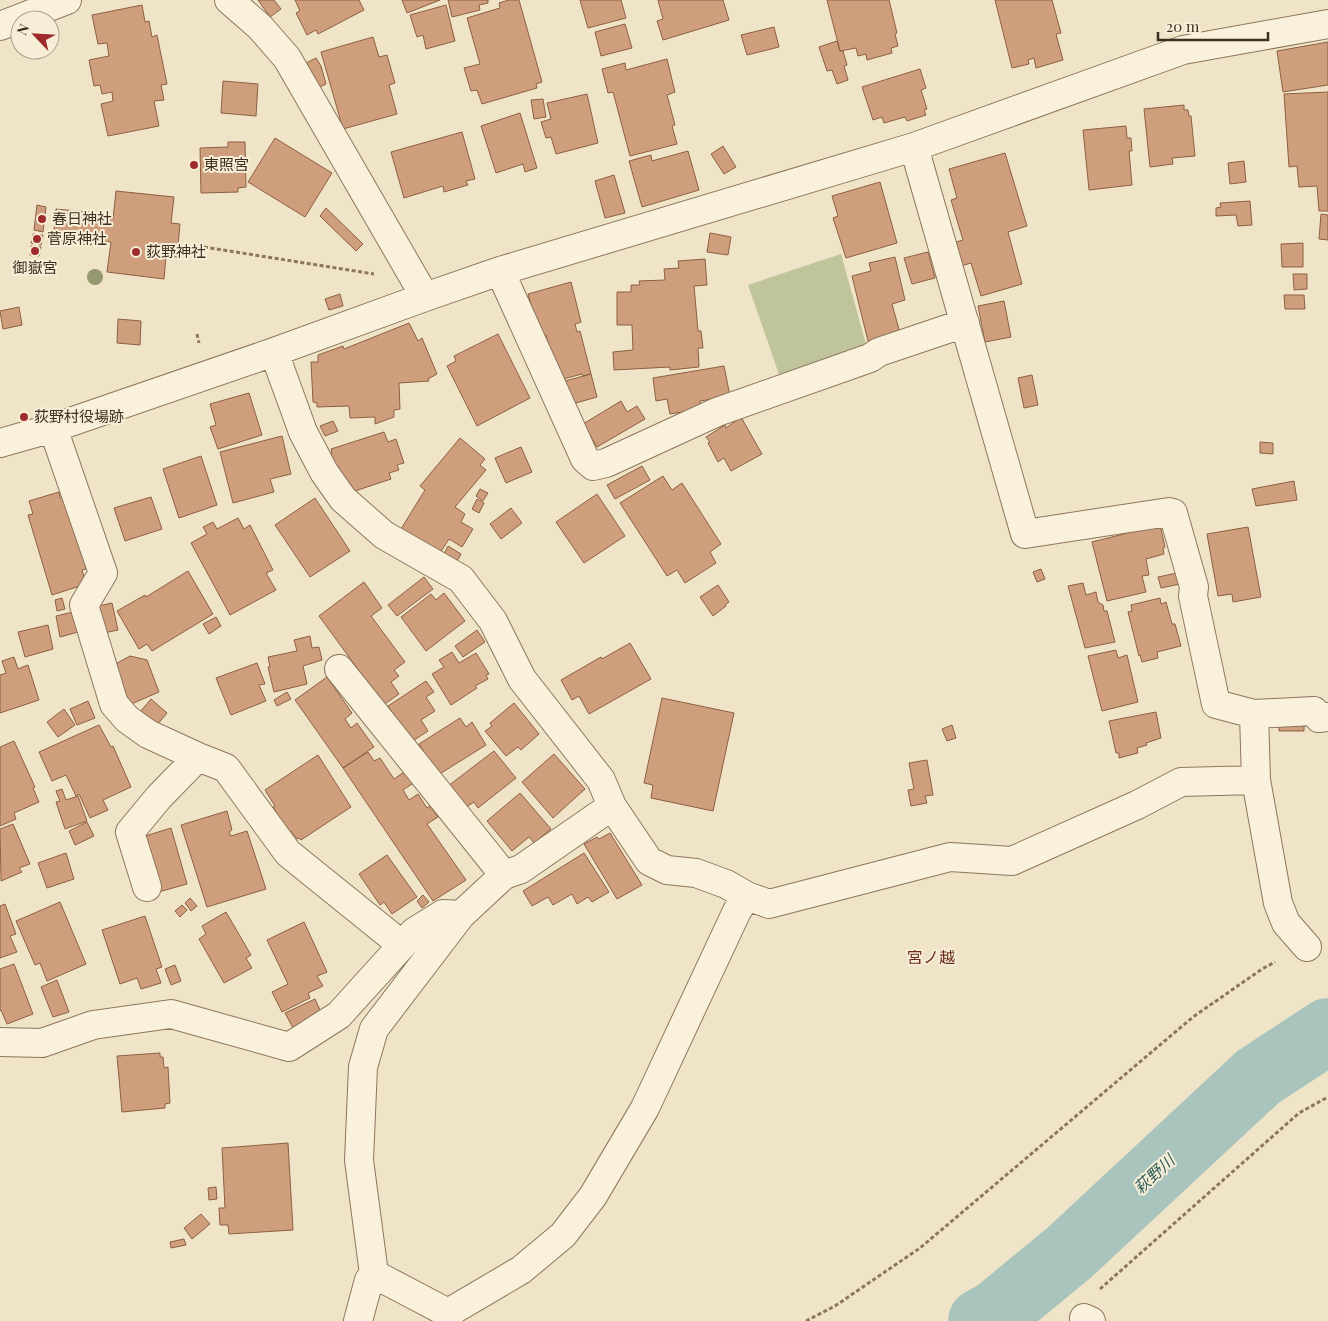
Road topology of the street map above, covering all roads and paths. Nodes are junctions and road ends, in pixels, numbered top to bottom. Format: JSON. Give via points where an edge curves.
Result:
{"nodes":[{"id":1,"x":68,"y":0,"type":"edge"},
{"id":2,"x":229,"y":0,"type":"edge"},
{"id":3,"x":1328,"y":24,"type":"edge"},
{"id":4,"x":0,"y":26,"type":"edge"},
{"id":5,"x":914,"y":147,"type":"junction"},
{"id":6,"x":204,"y":247,"type":"dead end"},
{"id":7,"x":500,"y":271,"type":"junction"},
{"id":8,"x":421,"y":288,"type":"junction"},
{"id":9,"x":965,"y":323,"type":"junction"},
{"id":10,"x":274,"y":352,"type":"junction"},
{"id":11,"x":53,"y":428,"type":"junction"},
{"id":12,"x":0,"y":443,"type":"edge"},
{"id":13,"x":339,"y":669,"type":"dead end"},
{"id":14,"x":1254,"y":714,"type":"junction"},
{"id":15,"x":1328,"y":717,"type":"edge"},
{"id":16,"x":198,"y":757,"type":"junction"},
{"id":17,"x":1256,"y":780,"type":"junction"},
{"id":18,"x":612,"y":806,"type":"junction"},
{"id":19,"x":504,"y":875,"type":"junction"},
{"id":20,"x":147,"y":887,"type":"dead end"},
{"id":21,"x":747,"y":896,"type":"junction"},
{"id":22,"x":461,"y":915,"type":"junction"},
{"id":23,"x":402,"y":945,"type":"junction"},
{"id":24,"x":1307,"y":946,"type":"joint"},
{"id":25,"x":0,"y":1042,"type":"edge"},
{"id":26,"x":1328,"y":1097,"type":"edge"},
{"id":27,"x":374,"y":1274,"type":"junction"},
{"id":28,"x":1088,"y":1319,"type":"edge"},
{"id":29,"x":358,"y":1321,"type":"edge"},
{"id":30,"x":806,"y":1321,"type":"edge"}],
"edges":[{"from":1,"to":4,"type":"street"},
{"from":2,"to":8,"type":"street","via":[[260,27],[287,58]]},
{"from":3,"to":5,"type":"street","via":[[1183,50]]},
{"from":5,"to":7,"type":"street"},
{"from":5,"to":9,"type":"street"},
{"from":6,"to":8,"type":"path"},
{"from":7,"to":8,"type":"street"},
{"from":7,"to":9,"type":"street","via":[[585,459],[593,466],[717,412]]},
{"from":8,"to":10,"type":"street"},
{"from":9,"to":14,"type":"street","via":[[1025,534],[1173,513],[1194,587],[1193,596],[1216,704]]},
{"from":10,"to":11,"type":"street"},
{"from":10,"to":18,"type":"street","via":[[303,432],[343,499],[384,535],[461,579],[493,621],[522,679],[600,780]]},
{"from":11,"to":12,"type":"street"},
{"from":11,"to":16,"type":"street","via":[[103,573],[84,606],[114,704],[127,720],[148,734]]},
{"from":13,"to":19,"type":"street"},
{"from":14,"to":15,"type":"street","via":[[1314,711],[1319,718]]},
{"from":14,"to":17,"type":"street"},
{"from":16,"to":20,"type":"street","via":[[130,832]]},
{"from":16,"to":23,"type":"street","via":[[226,768],[288,853]]},
{"from":17,"to":21,"type":"street","via":[[1181,782],[1012,862],[950,857],[769,904]]},
{"from":17,"to":24,"type":"street","via":[[1278,903],[1286,923]]},
{"from":18,"to":19,"type":"street","via":[[521,869]]},
{"from":18,"to":21,"type":"street","via":[[649,861],[667,870],[696,873]]},
{"from":19,"to":22,"type":"street"},
{"from":21,"to":27,"type":"street","via":[[736,911],[645,1108],[593,1196],[563,1235],[521,1270],[448,1313]]},
{"from":22,"to":23,"type":"street","via":[[443,914],[414,932]]},
{"from":22,"to":27,"type":"street","via":[[374,1029],[363,1067],[359,1160]]},
{"from":23,"to":25,"type":"street","via":[[339,1015],[290,1047],[171,1014],[93,1025],[42,1042]]},
{"from":24,"to":30,"type":"path","via":[[1262,969],[1193,1017],[920,1248],[835,1306]]},
{"from":26,"to":28,"type":"path","via":[[1299,1113],[1100,1287]]},
{"from":27,"to":29,"type":"street","via":[[369,1280]]}]}
